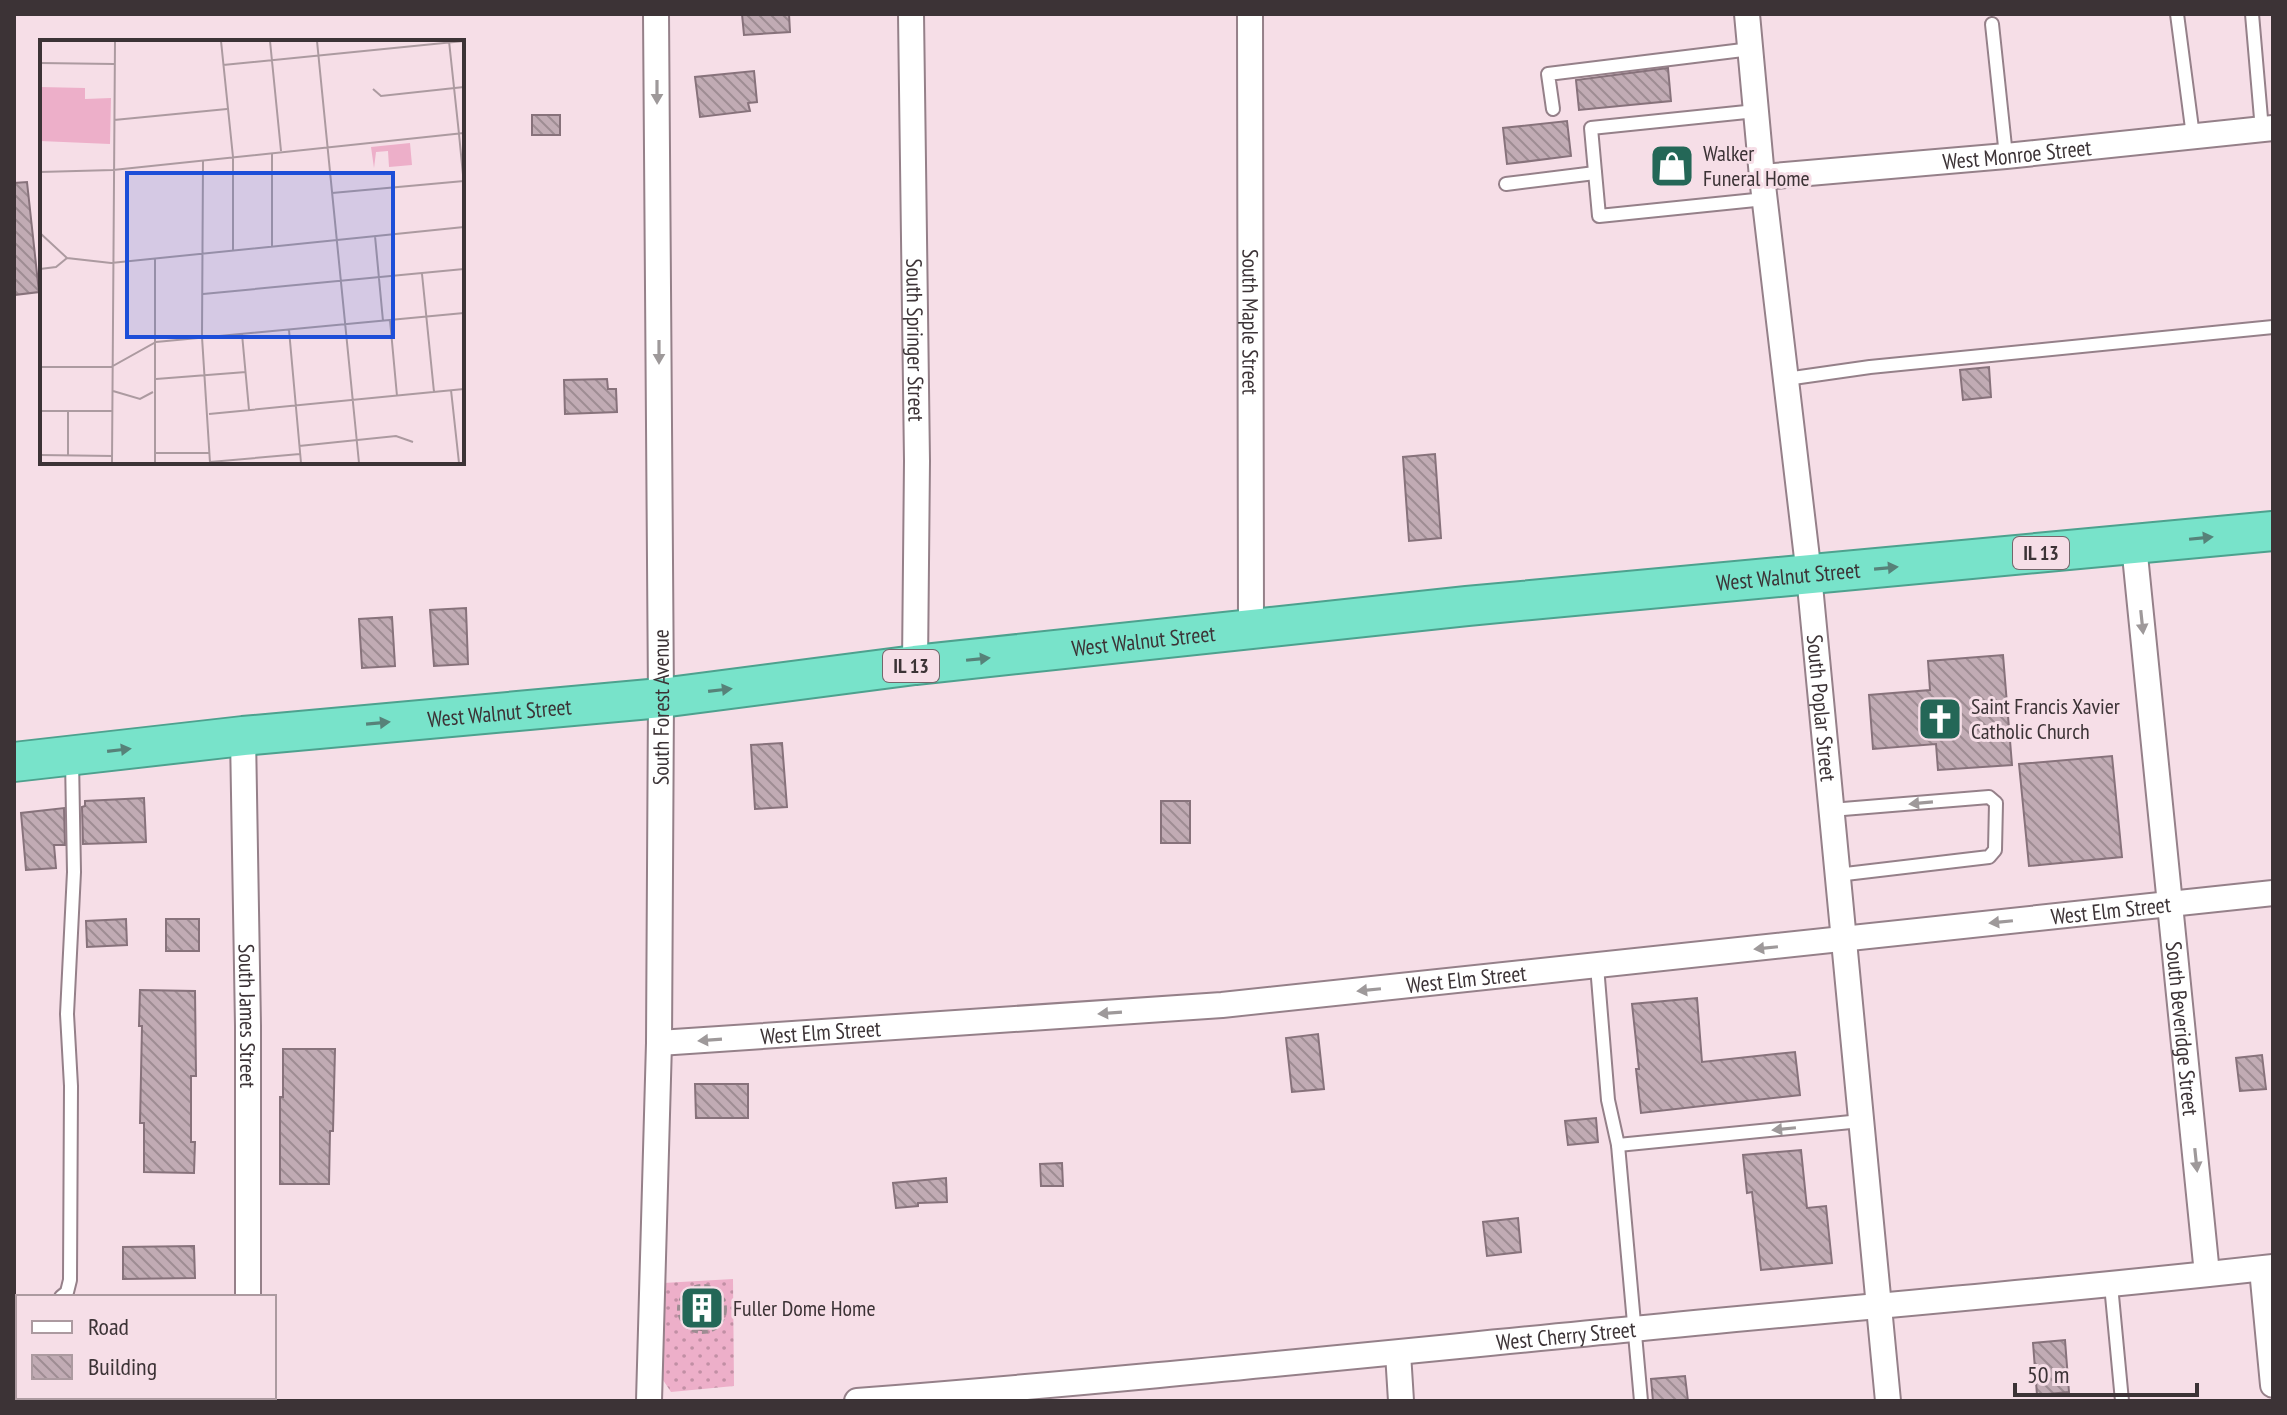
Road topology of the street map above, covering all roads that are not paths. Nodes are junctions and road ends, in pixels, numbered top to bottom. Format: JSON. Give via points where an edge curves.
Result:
{"nodes":[{"id":1,"x":656,"y":14,"type":"edge"},
{"id":2,"x":911,"y":14,"type":"edge"},
{"id":3,"x":1250,"y":14,"type":"edge"},
{"id":4,"x":1747,"y":14,"type":"edge"},
{"id":5,"x":2177,"y":14,"type":"edge"},
{"id":6,"x":2252,"y":14,"type":"edge"},
{"id":7,"x":1992,"y":24,"type":"dead end"},
{"id":8,"x":1751,"y":49,"type":"junction"},
{"id":9,"x":1553,"y":109,"type":"dead end"},
{"id":10,"x":1756,"y":111,"type":"junction"},
{"id":11,"x":2267,"y":129,"type":"edge"},
{"id":12,"x":2193,"y":136,"type":"junction"},
{"id":13,"x":2006,"y":156,"type":"junction"},
{"id":14,"x":1595,"y":173,"type":"junction"},
{"id":15,"x":1506,"y":184,"type":"dead end"},
{"id":16,"x":1764,"y":188,"type":"junction"},
{"id":17,"x":2273,"y":327,"type":"edge"},
{"id":18,"x":1786,"y":379,"type":"junction"},
{"id":19,"x":2273,"y":531,"type":"edge"},
{"id":20,"x":2134,"y":545,"type":"junction"},
{"id":21,"x":1809,"y":575,"type":"junction"},
{"id":22,"x":1251,"y":631,"type":"junction"},
{"id":23,"x":915,"y":665,"type":"junction"},
{"id":24,"x":661,"y":698,"type":"junction"},
{"id":25,"x":243,"y":736,"type":"junction"},
{"id":26,"x":72,"y":756,"type":"junction"},
{"id":27,"x":14,"y":762,"type":"edge"},
{"id":28,"x":1831,"y":810,"type":"junction"},
{"id":29,"x":1837,"y":875,"type":"junction"},
{"id":30,"x":2273,"y":893,"type":"edge"},
{"id":31,"x":2169,"y":903,"type":"junction"},
{"id":32,"x":1844,"y":940,"type":"junction"},
{"id":33,"x":1597,"y":966,"type":"junction"},
{"id":34,"x":659,"y":1043,"type":"junction"},
{"id":35,"x":1861,"y":1121,"type":"junction"},
{"id":36,"x":1618,"y":1145,"type":"junction"},
{"id":37,"x":2267,"y":1268,"type":"edge"},
{"id":38,"x":2207,"y":1274,"type":"junction"},
{"id":39,"x":2111,"y":1285,"type":"junction"},
{"id":40,"x":63,"y":1295,"type":"edge"},
{"id":41,"x":248,"y":1295,"type":"edge"},
{"id":42,"x":1879,"y":1307,"type":"junction"},
{"id":43,"x":1634,"y":1329,"type":"junction"},
{"id":44,"x":1398,"y":1353,"type":"junction"},
{"id":45,"x":2273,"y":1385,"type":"edge"},
{"id":46,"x":995,"y":1396,"type":"edge"},
{"id":47,"x":649,"y":1401,"type":"edge"},
{"id":48,"x":857,"y":1401,"type":"edge"},
{"id":49,"x":1401,"y":1401,"type":"edge"},
{"id":50,"x":1641,"y":1401,"type":"edge"},
{"id":51,"x":1888,"y":1401,"type":"edge"},
{"id":52,"x":2122,"y":1401,"type":"edge"}],
"edges":[{"from":1,"to":24,"type":"street","name":"South Forest Avenue","one_way":true},
{"from":2,"to":23,"type":"street","name":"South Springer Street"},
{"from":3,"to":22,"type":"street","name":"South Maple Street"},
{"from":4,"to":8,"type":"street","name":"South Poplar Street"},
{"from":5,"to":12,"type":"lane"},
{"from":6,"to":11,"type":"lane"},
{"from":7,"to":13,"type":"lane"},
{"from":8,"to":9,"type":"lane","via":[[1548,74]]},
{"from":8,"to":10,"type":"street","name":"South Poplar Street"},
{"from":10,"to":14,"type":"lane","via":[[1591,128]]},
{"from":10,"to":16,"type":"street","name":"South Poplar Street"},
{"from":11,"to":12,"type":"street","name":"West Monroe Street"},
{"from":12,"to":13,"type":"street","name":"West Monroe Street"},
{"from":13,"to":16,"type":"street","name":"West Monroe Street"},
{"from":14,"to":15,"type":"lane"},
{"from":14,"to":16,"type":"lane","via":[[1599,216]]},
{"from":16,"to":18,"type":"street","name":"South Poplar Street"},
{"from":17,"to":18,"type":"lane"},
{"from":18,"to":21,"type":"street","name":"South Poplar Street"},
{"from":20,"to":19,"type":"highway","name":"West Walnut Street","number":"IL 13","one_way":true},
{"from":21,"to":20,"type":"highway","name":"West Walnut Street","number":"IL 13","one_way":true},
{"from":20,"to":31,"type":"street","name":"South Beveridge Street","one_way":true},
{"from":21,"to":22,"type":"highway","name":"West Walnut Street","number":"IL 13"},
{"from":21,"to":28,"type":"street","name":"South Poplar Street"},
{"from":23,"to":22,"type":"highway","name":"West Walnut Street","number":"IL 13","one_way":true},
{"from":24,"to":23,"type":"highway","name":"West Walnut Street","number":"IL 13","one_way":true},
{"from":25,"to":24,"type":"highway","name":"West Walnut Street","number":"IL 13","one_way":true},
{"from":24,"to":34,"type":"street","name":"South Forest Avenue"},
{"from":26,"to":25,"type":"highway","name":"West Walnut Street","number":"IL 13","one_way":true},
{"from":25,"to":41,"type":"street","name":"South James Street"},
{"from":26,"to":27,"type":"highway","name":"West Walnut Street","number":"IL 13"},
{"from":26,"to":40,"type":"lane","via":[[74,872],[67,1014],[70,1280]]},
{"from":28,"to":29,"type":"street","name":"South Poplar Street"},
{"from":29,"to":28,"type":"lane","one_way":true,"via":[[1989,857],[1995,850],[1996,803],[1989,797]]},
{"from":29,"to":32,"type":"street","name":"South Poplar Street"},
{"from":30,"to":31,"type":"street","name":"West Elm Street"},
{"from":31,"to":32,"type":"street","name":"West Elm Street","one_way":true},
{"from":31,"to":38,"type":"street","name":"South Beveridge Street","one_way":true},
{"from":32,"to":33,"type":"street","name":"West Elm Street","one_way":true},
{"from":32,"to":35,"type":"street","name":"South Poplar Street"},
{"from":33,"to":34,"type":"street","name":"West Elm Street","one_way":true,"via":[[1222,1005]]},
{"from":33,"to":36,"type":"lane","via":[[1608,1100]]},
{"from":34,"to":47,"type":"street","name":"South Forest Avenue"},
{"from":35,"to":36,"type":"lane","one_way":true},
{"from":35,"to":42,"type":"street","name":"South Poplar Street"},
{"from":36,"to":43,"type":"lane"},
{"from":37,"to":38,"type":"street","name":"West Cherry Street"},
{"from":37,"to":45,"type":"street"},
{"from":38,"to":39,"type":"street","name":"West Cherry Street"},
{"from":39,"to":42,"type":"street","name":"West Cherry Street"},
{"from":39,"to":52,"type":"lane"},
{"from":42,"to":43,"type":"street","name":"West Cherry Street"},
{"from":42,"to":51,"type":"street","name":"South Poplar Street"},
{"from":43,"to":44,"type":"street","name":"West Cherry Street"},
{"from":43,"to":50,"type":"lane"},
{"from":44,"to":46,"type":"street","name":"West Cherry Street"},
{"from":44,"to":49,"type":"street"},
{"from":46,"to":48,"type":"street","name":"West Cherry Street"}]}
